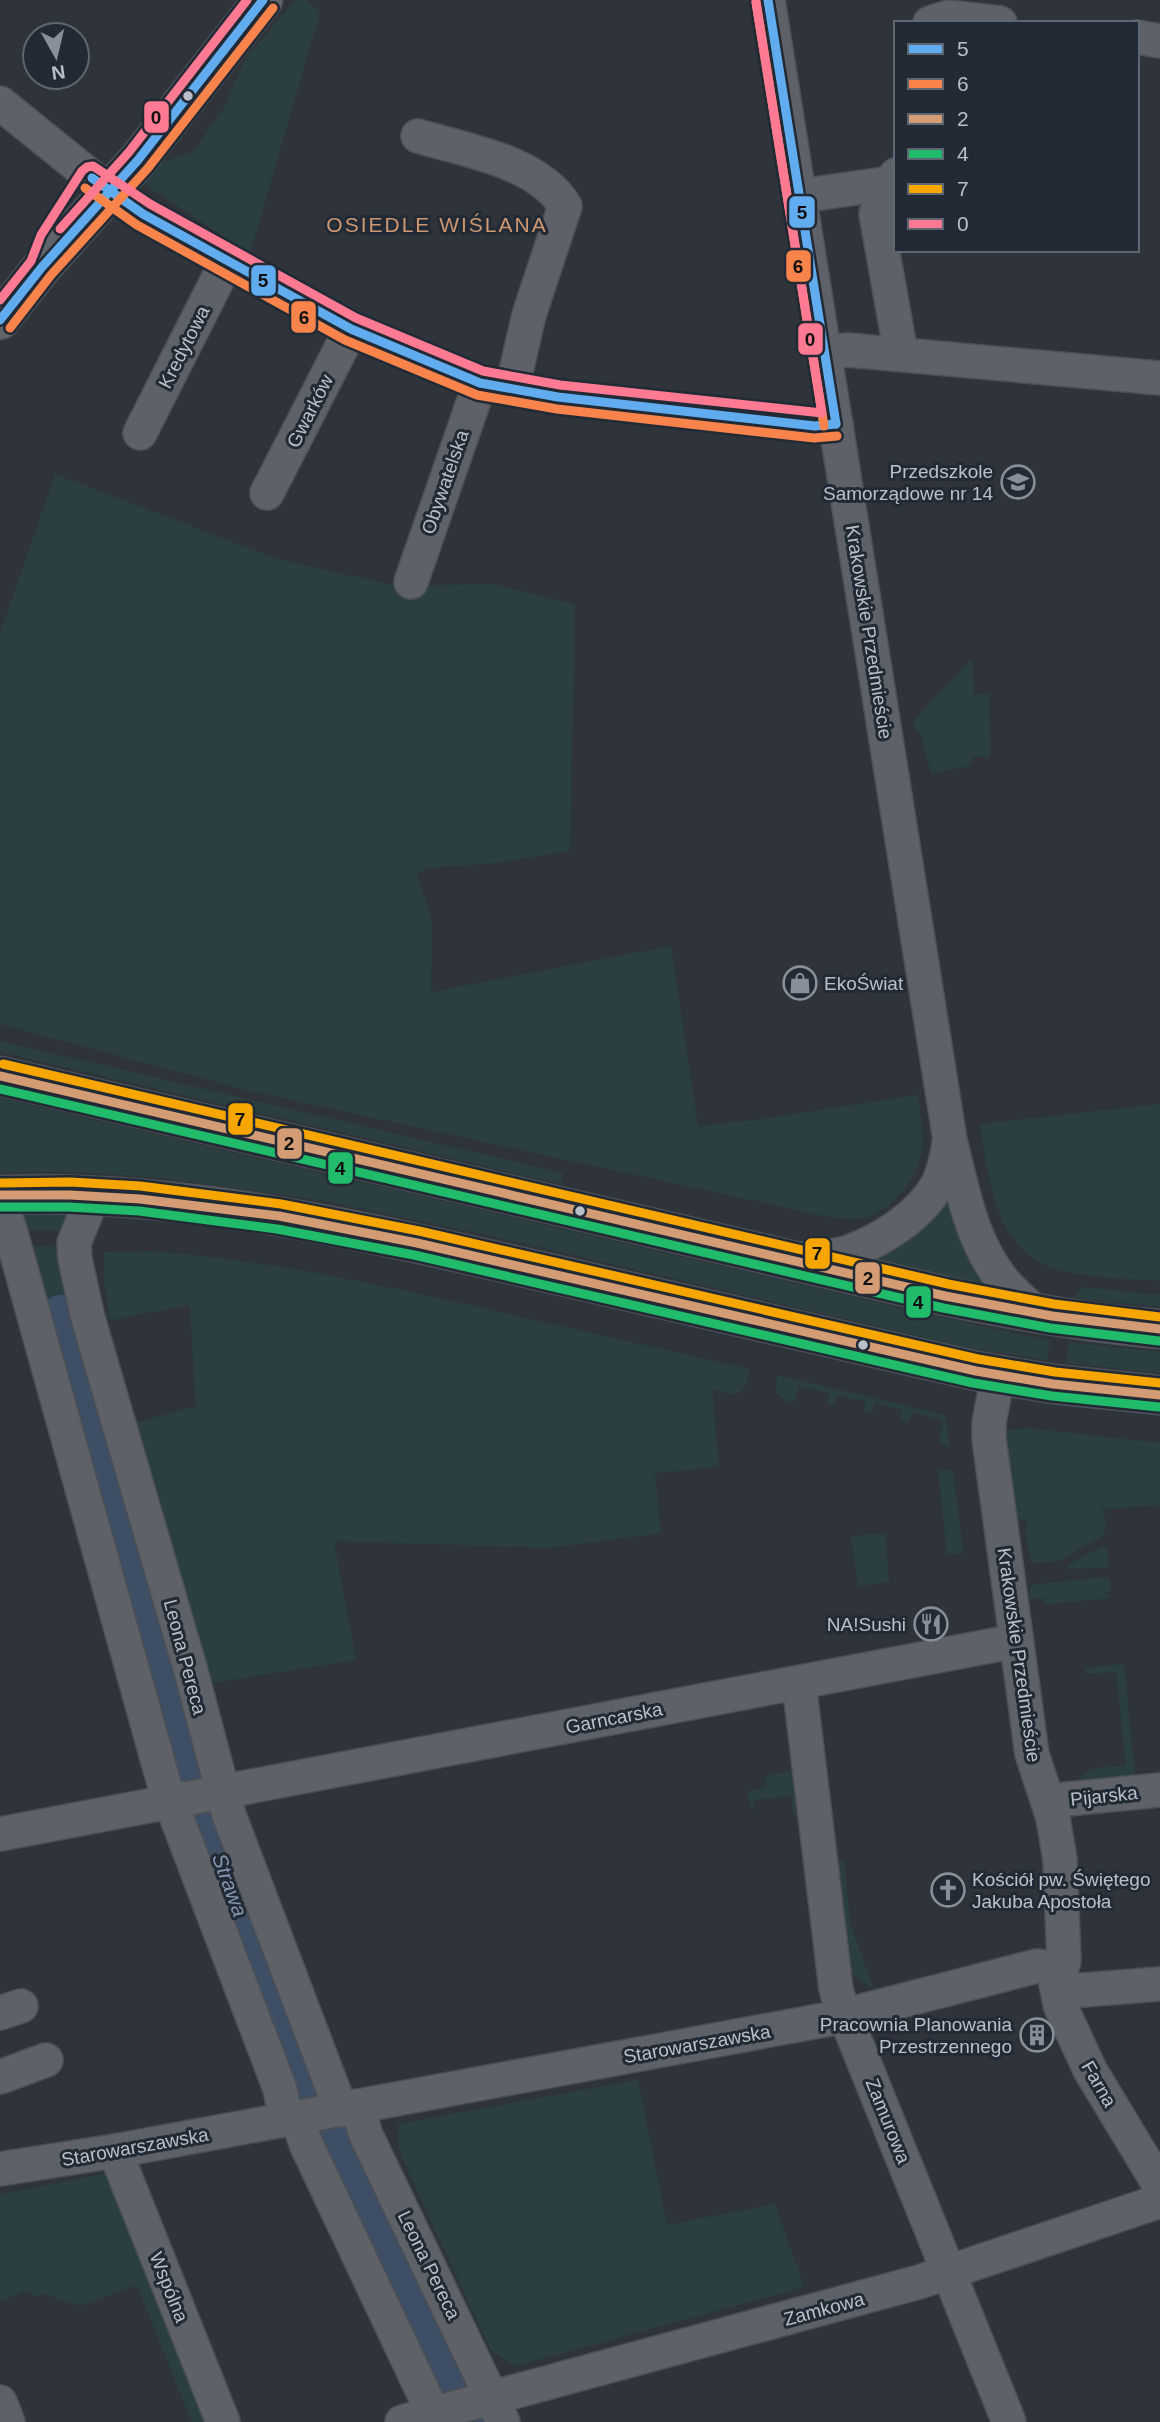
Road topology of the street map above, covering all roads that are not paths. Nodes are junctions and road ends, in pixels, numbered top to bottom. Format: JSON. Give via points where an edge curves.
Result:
{"nodes":[{"id":1,"x":234,"y":0,"type":"edge"},
{"id":2,"x":263,"y":0,"type":"edge"},
{"id":3,"x":768,"y":0,"type":"edge"},
{"id":4,"x":936,"y":21,"type":"edge"},
{"id":5,"x":983,"y":21,"type":"edge"},
{"id":6,"x":1139,"y":37,"type":"edge"},
{"id":7,"x":1160,"y":41,"type":"edge"},
{"id":8,"x":0,"y":103,"type":"edge"},
{"id":9,"x":418,"y":136,"type":"dead end"},
{"id":10,"x":894,"y":179,"type":"edge"},
{"id":11,"x":101,"y":185,"type":"junction"},
{"id":12,"x":800,"y":196,"type":"junction"},
{"id":13,"x":227,"y":261,"type":"junction"},
{"id":14,"x":0,"y":320,"type":"edge"},
{"id":15,"x":351,"y":329,"type":"junction"},
{"id":16,"x":825,"y":352,"type":"junction"},
{"id":17,"x":901,"y":354,"type":"junction"},
{"id":18,"x":1160,"y":378,"type":"edge"},
{"id":19,"x":496,"y":386,"type":"junction"},
{"id":20,"x":836,"y":424,"type":"junction"},
{"id":21,"x":140,"y":433,"type":"dead end"},
{"id":22,"x":267,"y":493,"type":"dead end"},
{"id":23,"x":411,"y":582,"type":"dead end"},
{"id":24,"x":0,"y":1076,"type":"edge"},
{"id":25,"x":950,"y":1140,"type":"junction"},
{"id":26,"x":0,"y":1195,"type":"edge"},
{"id":27,"x":93,"y":1196,"type":"junction"},
{"id":28,"x":0,"y":1205,"type":"edge"},
{"id":29,"x":788,"y":1261,"type":"junction"},
{"id":30,"x":1038,"y":1315,"type":"junction"},
{"id":31,"x":1160,"y":1329,"type":"edge"},
{"id":32,"x":998,"y":1375,"type":"junction"},
{"id":33,"x":1160,"y":1395,"type":"edge"},
{"id":34,"x":1016,"y":1642,"type":"junction"},
{"id":35,"x":799,"y":1683,"type":"junction"},
{"id":36,"x":1160,"y":1790,"type":"edge"},
{"id":37,"x":198,"y":1798,"type":"junction"},
{"id":38,"x":1048,"y":1801,"type":"junction"},
{"id":39,"x":0,"y":1833,"type":"edge"},
{"id":40,"x":1059,"y":1975,"type":"junction"},
{"id":41,"x":1160,"y":1984,"type":"edge"},
{"id":42,"x":844,"y":2016,"type":"junction"},
{"id":43,"x":46,"y":2060,"type":"dead end"},
{"id":44,"x":0,"y":2077,"type":"edge"},
{"id":45,"x":321,"y":2113,"type":"junction"},
{"id":46,"x":115,"y":2151,"type":"junction"},
{"id":47,"x":0,"y":2169,"type":"edge"},
{"id":48,"x":1160,"y":2186,"type":"edge"},
{"id":49,"x":1160,"y":2201,"type":"edge"},
{"id":50,"x":949,"y":2271,"type":"junction"},
{"id":51,"x":0,"y":2402,"type":"edge"},
{"id":52,"x":473,"y":2408,"type":"edge"},
{"id":53,"x":8,"y":2422,"type":"edge"},
{"id":54,"x":223,"y":2422,"type":"edge"},
{"id":55,"x":402,"y":2422,"type":"edge"},
{"id":56,"x":1009,"y":2422,"type":"edge"}],
"edges":[{"from":1,"to":11,"type":"main road"},
{"from":2,"to":11,"type":"main road"},
{"from":3,"to":12,"type":"street","name":"Krakowskie Przedmieście"},
{"from":4,"to":5,"type":"street","via":[[948,17]]},
{"from":6,"to":7,"type":"street"},
{"from":8,"to":11,"type":"street"},
{"from":9,"to":19,"type":"street","via":[[500,160],[550,186],[565,206],[529,315]]},
{"from":10,"to":12,"type":"street"},
{"from":10,"to":17,"type":"street","via":[[876,214]]},
{"from":11,"to":13,"type":"street"},
{"from":11,"to":14,"type":"main road"},
{"from":12,"to":16,"type":"street","name":"Krakowskie Przedmieście"},
{"from":13,"to":15,"type":"street"},
{"from":13,"to":21,"type":"street","name":"Kredytowa"},
{"from":15,"to":19,"type":"street"},
{"from":15,"to":22,"type":"street","name":"Gwarków"},
{"from":16,"to":17,"type":"street","via":[[848,349]]},
{"from":16,"to":20,"type":"street","name":"Krakowskie Przedmieście"},
{"from":17,"to":18,"type":"street"},
{"from":19,"to":20,"type":"street","via":[[794,424]]},
{"from":19,"to":23,"type":"street","name":"Obywatelska"},
{"from":20,"to":25,"type":"street","name":"Krakowskie Przedmieście"},
{"from":24,"to":29,"type":"main road"},
{"from":25,"to":29,"type":"street","name":"Krakowskie Przedmieście","via":[[939,1181],[908,1217],[848,1252]]},
{"from":25,"to":30,"type":"street","name":"Krakowskie Przedmieście","via":[[970,1219],[986,1254],[1001,1278]]},
{"from":26,"to":27,"type":"main road"},
{"from":27,"to":32,"type":"main road","via":[[291,1219]]},
{"from":27,"to":37,"type":"street","name":"Leona Pereca","via":[[74,1243],[75,1259],[190,1668]]},
{"from":28,"to":37,"type":"street","name":"Leona Pereca","via":[[137,1689]]},
{"from":29,"to":30,"type":"main road"},
{"from":30,"to":31,"type":"main road"},
{"from":32,"to":33,"type":"main road"},
{"from":32,"to":34,"type":"street","name":"Krakowskie Przedmieście","via":[[988,1435]]},
{"from":34,"to":35,"type":"street","name":"Garncarska"},
{"from":34,"to":38,"type":"street","name":"Krakowskie Przedmieście","via":[[1032,1754]]},
{"from":35,"to":37,"type":"street","name":"Garncarska"},
{"from":35,"to":42,"type":"street","name":"Zamurowa","via":[[836,1989]]},
{"from":36,"to":38,"type":"street","name":"Pijarska"},
{"from":37,"to":39,"type":"street","name":"Garncarska"},
{"from":37,"to":45,"type":"street","name":"Leona Pereca","via":[[282,1957]]},
{"from":37,"to":45,"type":"street","name":"Leona Pereca","via":[[280,2089]]},
{"from":38,"to":40,"type":"street","name":"Krakowskie Przedmieście","via":[[1056,1832],[1063,1906],[1064,1961]]},
{"from":40,"to":41,"type":"street","name":"Starowarszawska","via":[[1071,1988],[1083,1990]]},
{"from":40,"to":42,"type":"street","name":"Starowarszawska","via":[[1037,1966]]},
{"from":40,"to":48,"type":"street","name":"Farna","via":[[1059,2002],[1071,2032]]},
{"from":42,"to":45,"type":"street","name":"Starowarszawska"},
{"from":42,"to":50,"type":"street","name":"Zamurowa"},
{"from":43,"to":44,"type":"street"},
{"from":45,"to":46,"type":"street","name":"Starowarszawska"},
{"from":45,"to":52,"type":"street","name":"Leona Pereca","via":[[366,2135]]},
{"from":45,"to":52,"type":"street","name":"Leona Pereca","via":[[306,2144]]},
{"from":46,"to":47,"type":"street","name":"Starowarszawska"},
{"from":46,"to":54,"type":"street","name":"Wspólna"},
{"from":49,"to":50,"type":"street","name":"Zamkowa"},
{"from":50,"to":52,"type":"street","name":"Zamkowa"},
{"from":50,"to":56,"type":"street","name":"Zamurowa"},
{"from":51,"to":53,"type":"street"},
{"from":52,"to":55,"type":"street","name":"Zamkowa"}]}
